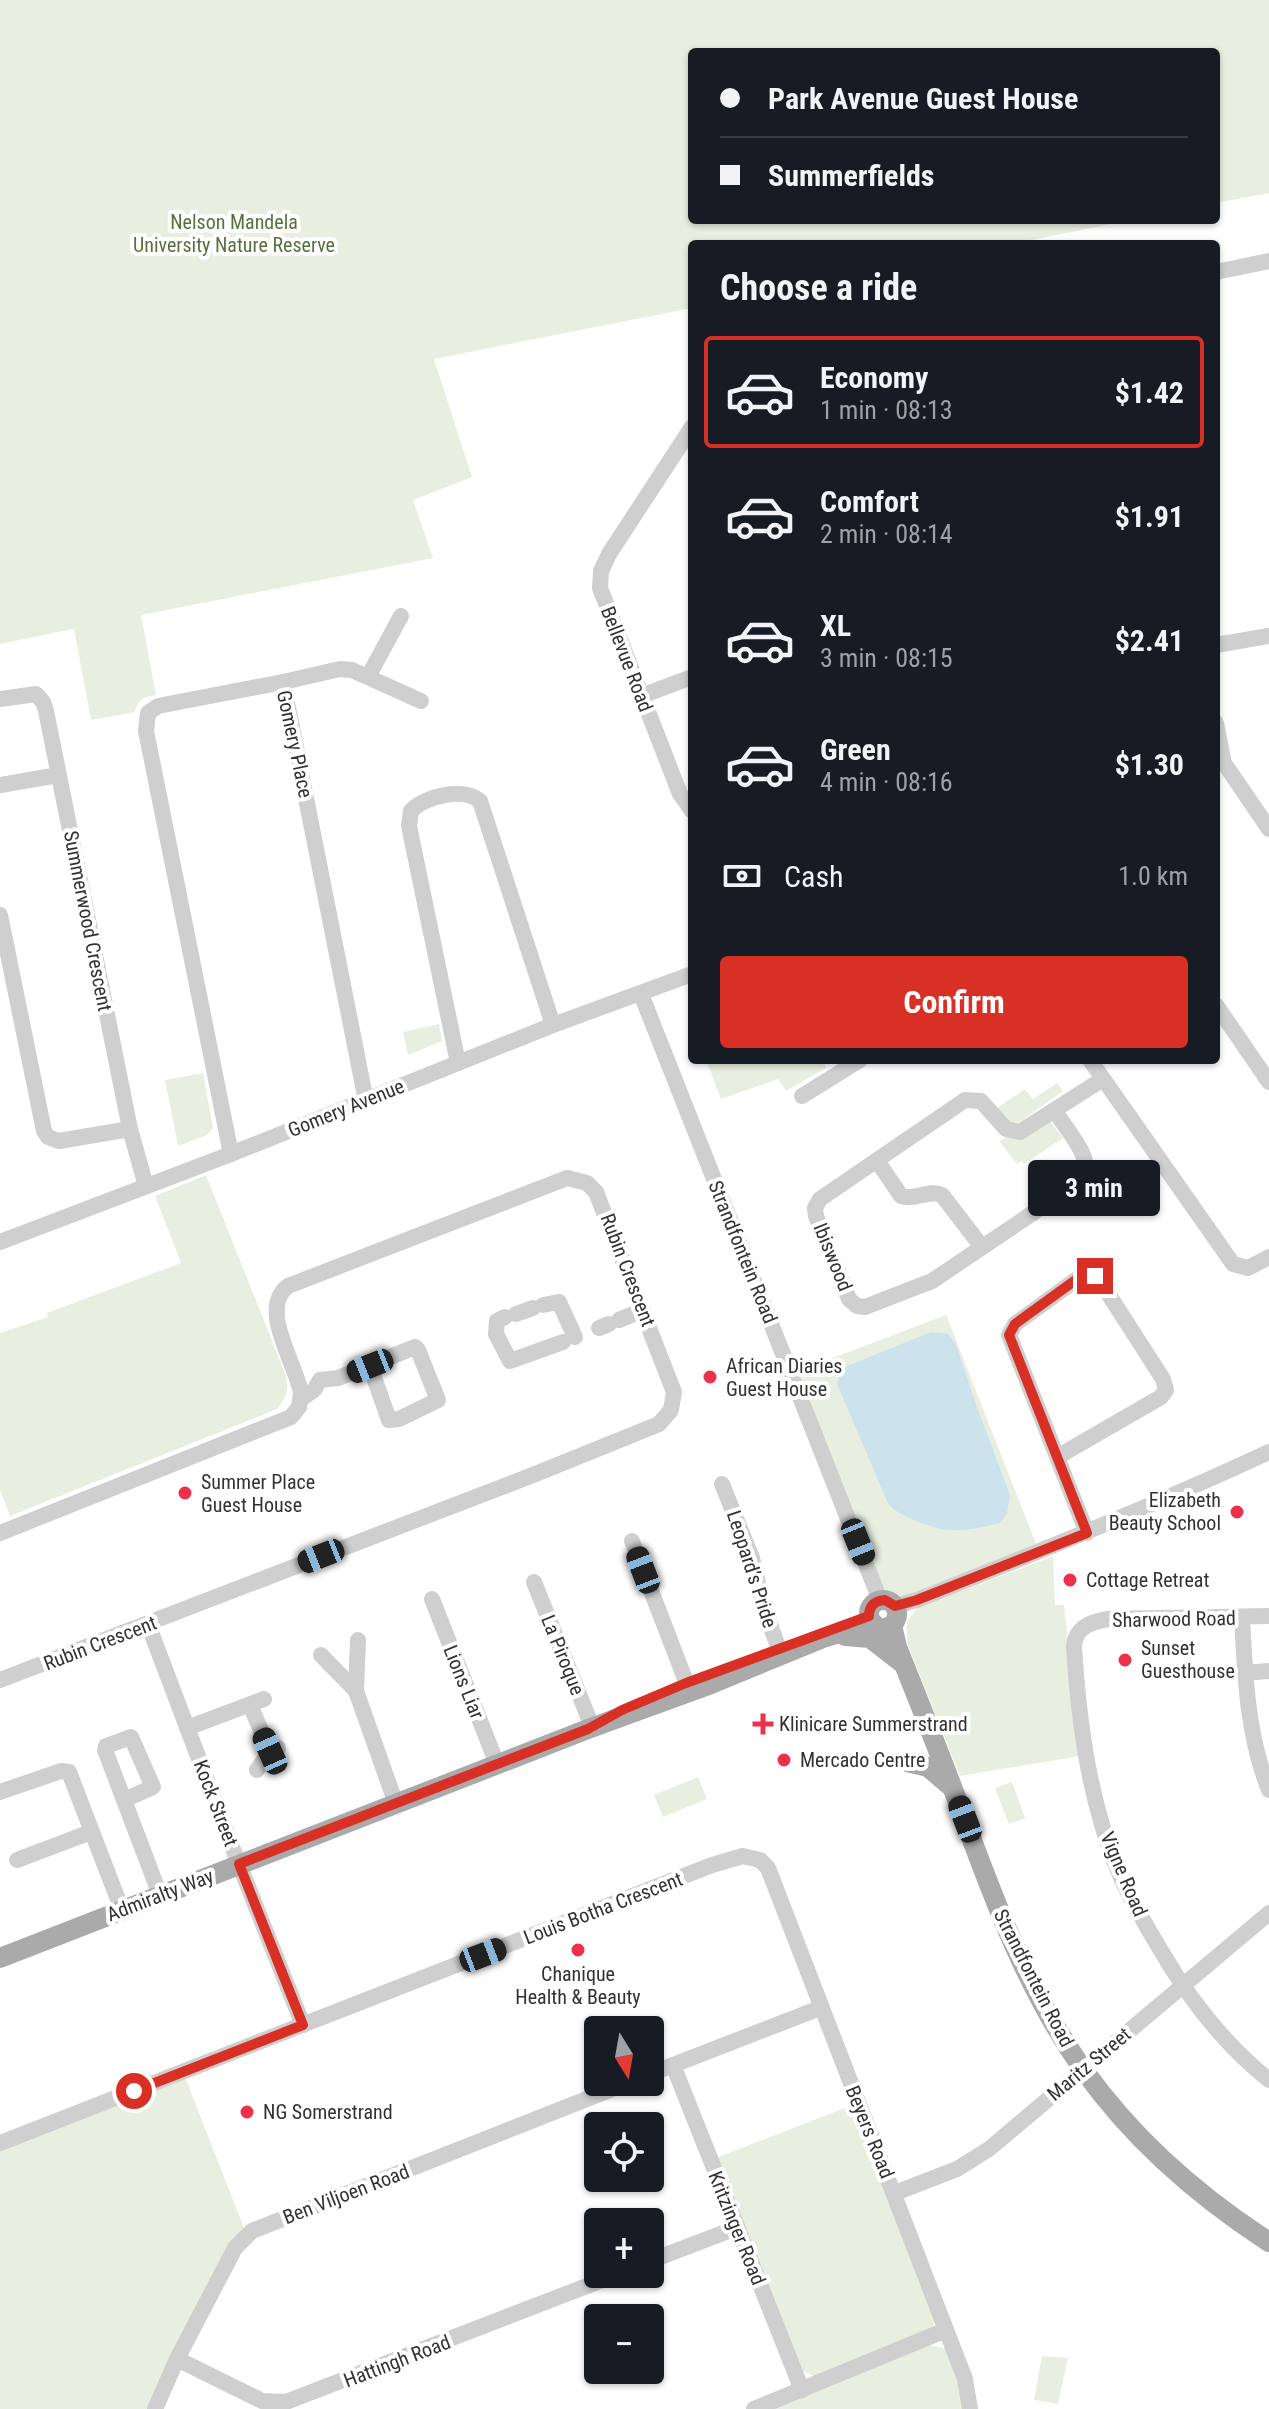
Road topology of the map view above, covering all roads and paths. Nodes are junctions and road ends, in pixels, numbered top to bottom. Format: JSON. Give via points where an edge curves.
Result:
{"nodes":[{"id":1,"x":1269,"y":261,"type":"edge"},
{"id":2,"x":1220,"y":271,"type":"edge"},
{"id":3,"x":688,"y":434,"type":"edge"},
{"id":4,"x":401,"y":616,"type":"dead end"},
{"id":5,"x":1269,"y":636,"type":"edge"},
{"id":6,"x":1220,"y":644,"type":"edge"},
{"id":7,"x":369,"y":675,"type":"junction"},
{"id":8,"x":688,"y":678,"type":"edge"},
{"id":9,"x":283,"y":682,"type":"junction"},
{"id":10,"x":641,"y":696,"type":"junction"},
{"id":11,"x":0,"y":699,"type":"edge"},
{"id":12,"x":421,"y":701,"type":"dead end"},
{"id":13,"x":1220,"y":765,"type":"edge"},
{"id":14,"x":58,"y":775,"type":"junction"},
{"id":15,"x":0,"y":785,"type":"edge"},
{"id":16,"x":688,"y":805,"type":"edge"},
{"id":17,"x":1269,"y":829,"type":"edge"},
{"id":18,"x":0,"y":915,"type":"edge"},
{"id":19,"x":688,"y":976,"type":"edge"},
{"id":20,"x":641,"y":994,"type":"junction"},
{"id":21,"x":1220,"y":1011,"type":"edge"},
{"id":22,"x":553,"y":1025,"type":"junction"},
{"id":23,"x":458,"y":1063,"type":"junction"},
{"id":24,"x":854,"y":1064,"type":"edge"},
{"id":25,"x":1093,"y":1064,"type":"edge"},
{"id":26,"x":1103,"y":1079,"type":"junction"},
{"id":27,"x":1269,"y":1082,"type":"edge"},
{"id":28,"x":802,"y":1096,"type":"dead end"},
{"id":29,"x":366,"y":1101,"type":"junction"},
{"id":30,"x":1055,"y":1111,"type":"junction"},
{"id":31,"x":130,"y":1129,"type":"junction"},
{"id":32,"x":231,"y":1154,"type":"junction"},
{"id":33,"x":878,"y":1162,"type":"junction"},
{"id":34,"x":146,"y":1186,"type":"junction"},
{"id":35,"x":0,"y":1242,"type":"edge"},
{"id":36,"x":982,"y":1247,"type":"junction"},
{"id":37,"x":1269,"y":1257,"type":"edge"},
{"id":38,"x":643,"y":1310,"type":"junction"},
{"id":39,"x":590,"y":1331,"type":"junction"},
{"id":40,"x":370,"y":1366,"type":"junction"},
{"id":41,"x":301,"y":1399,"type":"junction"},
{"id":42,"x":1269,"y":1452,"type":"edge"},
{"id":43,"x":1057,"y":1457,"type":"junction"},
{"id":44,"x":722,"y":1484,"type":"dead end"},
{"id":45,"x":0,"y":1533,"type":"edge"},
{"id":46,"x":1087,"y":1533,"type":"junction"},
{"id":47,"x":632,"y":1541,"type":"dead end"},
{"id":48,"x":534,"y":1582,"type":"dead end"},
{"id":49,"x":432,"y":1599,"type":"dead end"},
{"id":50,"x":884,"y":1616,"type":"junction"},
{"id":51,"x":1269,"y":1616,"type":"edge"},
{"id":52,"x":1242,"y":1617,"type":"junction"},
{"id":53,"x":148,"y":1624,"type":"junction"},
{"id":54,"x":1082,"y":1629,"type":"joint"},
{"id":55,"x":823,"y":1638,"type":"junction"},
{"id":56,"x":358,"y":1640,"type":"dead end"},
{"id":57,"x":780,"y":1652,"type":"junction"},
{"id":58,"x":321,"y":1655,"type":"dead end"},
{"id":59,"x":900,"y":1656,"type":"junction"},
{"id":60,"x":1269,"y":1671,"type":"edge"},
{"id":61,"x":1244,"y":1673,"type":"junction"},
{"id":62,"x":0,"y":1680,"type":"edge"},
{"id":63,"x":688,"y":1687,"type":"junction"},
{"id":64,"x":356,"y":1691,"type":"junction"},
{"id":65,"x":187,"y":1728,"type":"junction"},
{"id":66,"x":591,"y":1728,"type":"junction"},
{"id":67,"x":907,"y":1762,"type":"dead end"},
{"id":68,"x":497,"y":1764,"type":"junction"},
{"id":69,"x":257,"y":1770,"type":"dead end"},
{"id":70,"x":1269,"y":1790,"type":"edge"},
{"id":71,"x":0,"y":1792,"type":"edge"},
{"id":72,"x":954,"y":1792,"type":"junction"},
{"id":73,"x":124,"y":1800,"type":"dead end"},
{"id":74,"x":396,"y":1804,"type":"junction"},
{"id":75,"x":91,"y":1832,"type":"junction"},
{"id":76,"x":17,"y":1860,"type":"dead end"},
{"id":77,"x":760,"y":1860,"type":"joint"},
{"id":78,"x":239,"y":1864,"type":"junction"},
{"id":79,"x":160,"y":1895,"type":"junction"},
{"id":80,"x":122,"y":1910,"type":"junction"},
{"id":81,"x":1269,"y":1913,"type":"edge"},
{"id":82,"x":0,"y":1958,"type":"edge"},
{"id":83,"x":1182,"y":1986,"type":"junction"},
{"id":84,"x":820,"y":2008,"type":"junction"},
{"id":85,"x":303,"y":2025,"type":"junction"},
{"id":86,"x":673,"y":2065,"type":"junction"},
{"id":87,"x":664,"y":2069,"type":"edge"},
{"id":88,"x":1084,"y":2070,"type":"junction"},
{"id":89,"x":1269,"y":2080,"type":"edge"},
{"id":90,"x":594,"y":2096,"type":"edge"},
{"id":91,"x":0,"y":2143,"type":"edge"},
{"id":92,"x":895,"y":2193,"type":"junction"},
{"id":93,"x":736,"y":2228,"type":"junction"},
{"id":94,"x":1269,"y":2242,"type":"edge"},
{"id":95,"x":664,"y":2256,"type":"edge"},
{"id":96,"x":584,"y":2287,"type":"edge"},
{"id":97,"x":946,"y":2330,"type":"junction"},
{"id":98,"x":177,"y":2359,"type":"junction"},
{"id":99,"x":802,"y":2390,"type":"junction"},
{"id":100,"x":155,"y":2409,"type":"edge"},
{"id":101,"x":754,"y":2409,"type":"edge"},
{"id":102,"x":970,"y":2409,"type":"edge"}],
"edges":[{"from":1,"to":2,"type":"street"},
{"from":3,"to":10,"type":"street","name":"Bellevue Road","via":[[601,571],[603,599]]},
{"from":4,"to":7,"type":"street"},
{"from":5,"to":6,"type":"street"},
{"from":7,"to":9,"type":"street","via":[[340,669]]},
{"from":7,"to":12,"type":"street"},
{"from":8,"to":10,"type":"street"},
{"from":9,"to":29,"type":"street","name":"Gomery Place"},
{"from":9,"to":32,"type":"street","name":"Gomery Place","via":[[158,706],[148,713],[146,723]]},
{"from":10,"to":16,"type":"street","name":"Bellevue Road"},
{"from":11,"to":14,"type":"street","name":"Summerwood Crescent","via":[[29,693],[40,697]]},
{"from":13,"to":17,"type":"street"},
{"from":14,"to":15,"type":"street"},
{"from":14,"to":31,"type":"street","name":"Summerwood Crescent"},
{"from":18,"to":31,"type":"street","via":[[44,1131],[59,1141]]},
{"from":19,"to":20,"type":"street","name":"Gomery Avenue"},
{"from":20,"to":22,"type":"street","name":"Gomery Avenue"},
{"from":20,"to":50,"type":"street","name":"Strandfontein Road"},
{"from":21,"to":27,"type":"street"},
{"from":22,"to":23,"type":"street","name":"Gomery Avenue"},
{"from":22,"to":23,"type":"street","via":[[480,801],[462,793],[426,801],[411,811],[409,826]]},
{"from":23,"to":29,"type":"street","name":"Gomery Avenue"},
{"from":24,"to":28,"type":"street"},
{"from":25,"to":26,"type":"street"},
{"from":26,"to":30,"type":"street","name":"Ibiswood"},
{"from":26,"to":37,"type":"street","via":[[1233,1264],[1248,1268]]},
{"from":29,"to":32,"type":"street","name":"Gomery Avenue"},
{"from":30,"to":33,"type":"street","name":"Ibiswood","via":[[1016,1133],[981,1101],[965,1100]]},
{"from":30,"to":36,"type":"street","name":"Ibiswood","via":[[1083,1156],[1087,1175]]},
{"from":31,"to":34,"type":"street","name":"Summerwood Crescent"},
{"from":32,"to":34,"type":"street","name":"Gomery Avenue"},
{"from":33,"to":36,"type":"street","via":[[901,1196],[942,1195]]},
{"from":33,"to":36,"type":"street","name":"Ibiswood","via":[[820,1199],[815,1208],[854,1304],[872,1305],[921,1287]]},
{"from":34,"to":35,"type":"street","name":"Gomery Avenue"},
{"from":38,"to":39,"type":"street"},
{"from":38,"to":41,"type":"street","name":"Rubin Crescent","via":[[596,1192],[578,1179],[556,1181],[284,1288],[276,1316]]},
{"from":38,"to":53,"type":"street","name":"Rubin Crescent","via":[[674,1392],[671,1410],[659,1424]]},
{"from":39,"to":39,"type":"street","via":[[510,1361],[495,1329],[497,1321],[559,1302]]},
{"from":40,"to":40,"type":"street","via":[[416,1348],[438,1400],[389,1420]]},
{"from":40,"to":41,"type":"street","via":[[320,1380]]},
{"from":41,"to":45,"type":"street","via":[[296,1412],[283,1422]]},
{"from":42,"to":46,"type":"street","name":"Admiralty Way"},
{"from":43,"to":43,"type":"street","via":[[1010,1342],[1010,1329],[1090,1274],[1100,1281],[1166,1390]]},
{"from":43,"to":46,"type":"street"},
{"from":44,"to":57,"type":"street","name":"Leopard’s Pride","via":[[752,1558]]},
{"from":46,"to":50,"type":"street","name":"Admiralty Way"},
{"from":47,"to":63,"type":"street"},
{"from":48,"to":66,"type":"street","name":"La Piroque"},
{"from":49,"to":68,"type":"street","name":"Lions Liar"},
{"from":50,"to":55,"type":"main road","name":"Admiralty Way"},
{"from":50,"to":57,"type":"main road","name":"Admiralty Way"},
{"from":50,"to":59,"type":"main road","name":"Strandfontein Road"},
{"from":51,"to":52,"type":"street","name":"Sharwood Road"},
{"from":52,"to":54,"type":"street","name":"Sharwood Road","via":[[1108,1619]]},
{"from":52,"to":61,"type":"street"},
{"from":53,"to":62,"type":"street","name":"Rubin Crescent"},
{"from":53,"to":65,"type":"street","name":"Kock Street"},
{"from":54,"to":83,"type":"street","name":"Vigne Road","via":[[1074,1647],[1093,1791],[1108,1843],[1139,1913]]},
{"from":55,"to":57,"type":"main road","name":"Admiralty Way"},
{"from":55,"to":59,"type":"main road","via":[[870,1638]]},
{"from":56,"to":64,"type":"street"},
{"from":57,"to":63,"type":"main road","name":"Admiralty Way"},
{"from":58,"to":64,"type":"street"},
{"from":59,"to":72,"type":"main road","name":"Strandfontein Road"},
{"from":60,"to":61,"type":"street"},
{"from":61,"to":70,"type":"street","via":[[1257,1754]]},
{"from":63,"to":66,"type":"main road","name":"Admiralty Way"},
{"from":64,"to":74,"type":"street"},
{"from":65,"to":69,"type":"street","via":[[257,1702],[274,1749]]},
{"from":65,"to":78,"type":"street","name":"Kock Street"},
{"from":66,"to":68,"type":"main road","name":"Admiralty Way"},
{"from":67,"to":72,"type":"main road","via":[[928,1767]]},
{"from":68,"to":74,"type":"main road","name":"Admiralty Way"},
{"from":71,"to":75,"type":"street","via":[[67,1771]]},
{"from":72,"to":88,"type":"main road","name":"Strandfontein Road","via":[[1008,1935]]},
{"from":73,"to":79,"type":"street"},
{"from":74,"to":78,"type":"main road","name":"Admiralty Way"},
{"from":75,"to":76,"type":"street"},
{"from":75,"to":80,"type":"street"},
{"from":77,"to":84,"type":"street","name":"Beyers Road","via":[[773,1877]]},
{"from":77,"to":85,"type":"street","name":"Louis Botha Crescent","via":[[743,1856],[712,1865]]},
{"from":78,"to":79,"type":"main road","name":"Admiralty Way"},
{"from":78,"to":85,"type":"street","name":"Kock Street"},
{"from":79,"to":80,"type":"main road","name":"Admiralty Way"},
{"from":80,"to":82,"type":"main road","name":"Admiralty Way"},
{"from":81,"to":83,"type":"street","name":"Maritz Street"},
{"from":83,"to":88,"type":"street","name":"Maritz Street"},
{"from":83,"to":89,"type":"street","name":"Vigne Road","via":[[1237,2053]]},
{"from":84,"to":86,"type":"street"},
{"from":84,"to":92,"type":"street","name":"Beyers Road"},
{"from":85,"to":91,"type":"street","name":"Louis Botha Crescent"},
{"from":86,"to":87,"type":"street"},
{"from":86,"to":93,"type":"street","name":"Kritzinger Road"},
{"from":88,"to":92,"type":"street","name":"Maritz Street","via":[[974,2160]]},
{"from":88,"to":94,"type":"main road","name":"Strandfontein Road","via":[[1154,2151]]},
{"from":90,"to":98,"type":"street","name":"Ben Viljoen Road","via":[[252,2231],[235,2248]]},
{"from":92,"to":97,"type":"street","name":"Beyers Road"},
{"from":93,"to":95,"type":"street"},
{"from":93,"to":99,"type":"street","name":"Kritzinger Road"},
{"from":96,"to":98,"type":"street","name":"Hattingh Road","via":[[286,2402],[262,2401]]},
{"from":97,"to":99,"type":"street"},
{"from":97,"to":102,"type":"street","name":"Beyers Road"},
{"from":98,"to":100,"type":"street","name":"Ben Viljoen Road"},
{"from":99,"to":101,"type":"street"}]}
